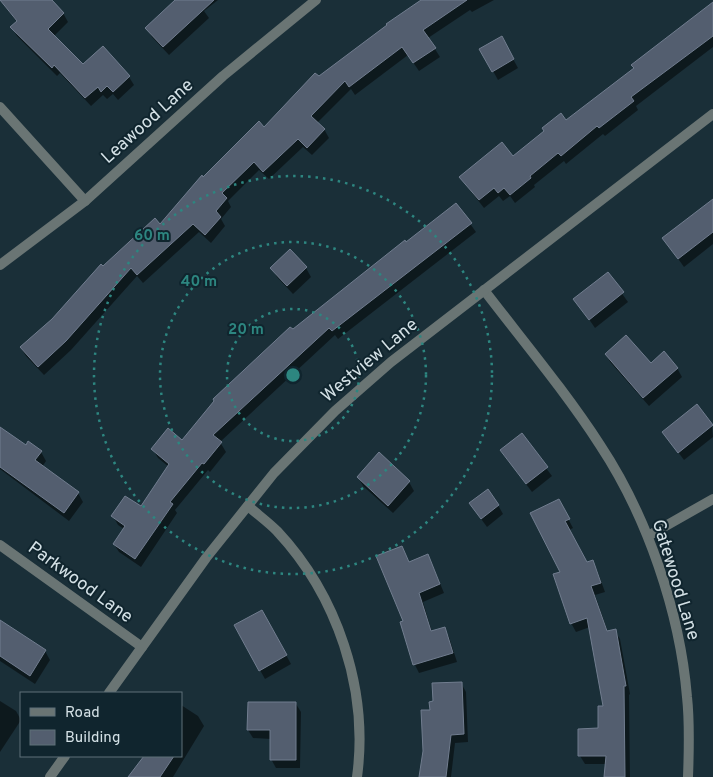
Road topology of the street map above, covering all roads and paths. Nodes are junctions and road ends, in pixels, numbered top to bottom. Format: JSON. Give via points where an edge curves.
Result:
{"nodes":[{"id":1,"x":316,"y":0,"type":"edge"},
{"id":2,"x":0,"y":107,"type":"edge"},
{"id":3,"x":713,"y":114,"type":"edge"},
{"id":4,"x":85,"y":201,"type":"junction"},
{"id":5,"x":0,"y":265,"type":"edge"},
{"id":6,"x":484,"y":290,"type":"junction"},
{"id":7,"x":713,"y":500,"type":"edge"},
{"id":8,"x":248,"y":506,"type":"junction"},
{"id":9,"x":648,"y":536,"type":"junction"},
{"id":10,"x":0,"y":545,"type":"edge"},
{"id":11,"x":142,"y":647,"type":"junction"},
{"id":12,"x":110,"y":692,"type":"edge"},
{"id":13,"x":64,"y":757,"type":"edge"},
{"id":14,"x":50,"y":777,"type":"edge"},
{"id":15,"x":357,"y":777,"type":"edge"},
{"id":16,"x":688,"y":777,"type":"edge"}],
"edges":[{"from":1,"to":4,"type":"street","name":"Leawood Lane","via":[[230,71]]},
{"from":2,"to":4,"type":"street"},
{"from":3,"to":6,"type":"street","name":"Westview Lane"},
{"from":4,"to":5,"type":"street","name":"Leawood Lane"},
{"from":6,"to":8,"type":"street","name":"Westview Lane","via":[[391,362],[335,412],[274,473]]},
{"from":6,"to":9,"type":"street","name":"Gatewood Lane","via":[[600,445]]},
{"from":7,"to":9,"type":"street"},
{"from":8,"to":11,"type":"street","name":"Westview Lane"},
{"from":8,"to":15,"type":"street","via":[[276,530],[304,566],[332,611],[353,678],[359,739]]},
{"from":9,"to":16,"type":"street","name":"Gatewood Lane","via":[[673,614],[683,661],[690,731]]},
{"from":10,"to":11,"type":"street","name":"Parkwood Lane"},
{"from":11,"to":12,"type":"street","name":"Westview Lane"},
{"from":13,"to":14,"type":"street"}]}
